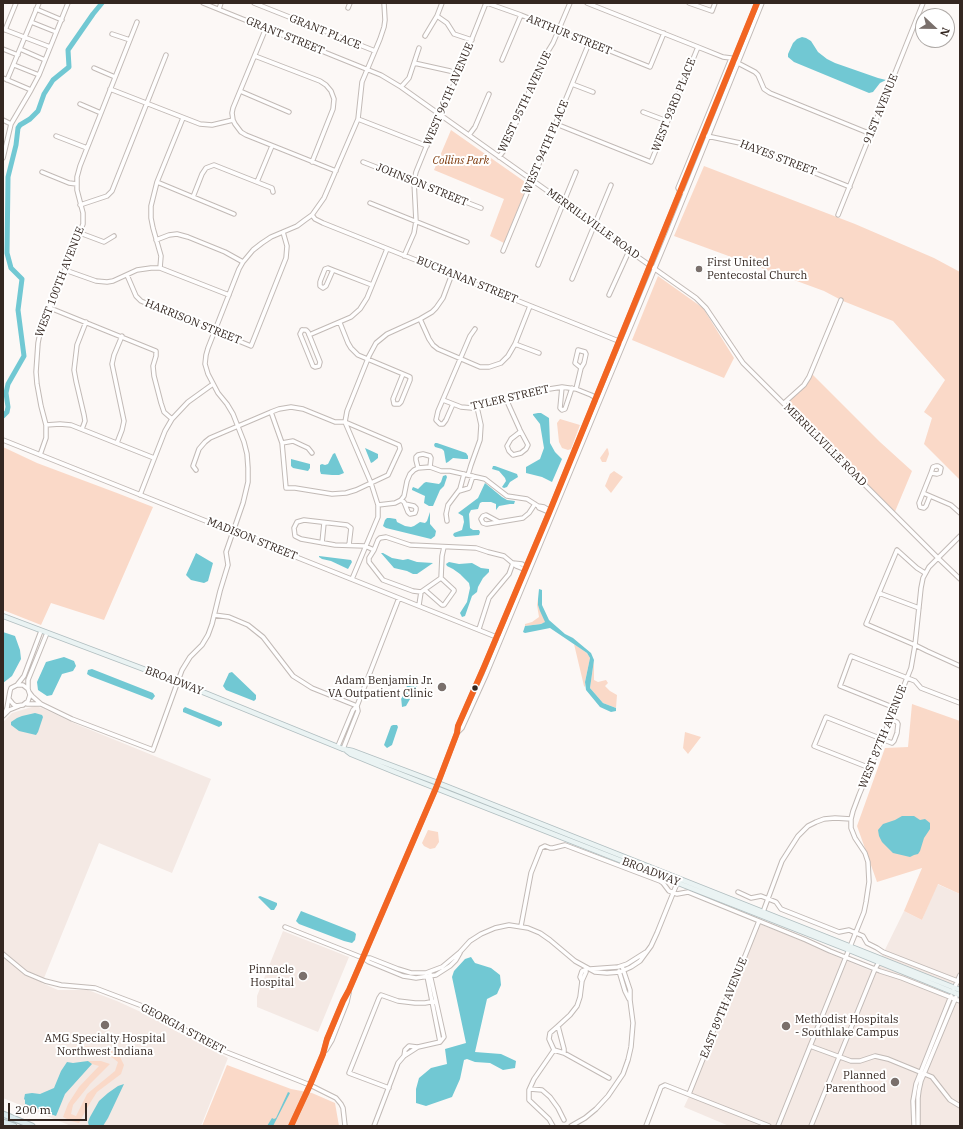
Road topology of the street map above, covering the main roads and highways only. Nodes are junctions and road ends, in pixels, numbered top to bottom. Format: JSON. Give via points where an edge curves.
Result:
{"nodes":[{"id":1,"x":3,"y":616,"type":"edge"},
{"id":2,"x":678,"y":880,"type":"junction"},
{"id":3,"x":849,"y":948,"type":"junction"},
{"id":4,"x":957,"y":992,"type":"edge"},
{"id":5,"x":3,"y":1114,"type":"edge"},
{"id":6,"x":3,"y":1122,"type":"edge"},
{"id":7,"x":14,"y":1126,"type":"edge"},
{"id":8,"x":32,"y":1126,"type":"edge"}],
"edges":[{"from":1,"to":2,"type":"main road","name":"BROADWAY","via":[[178,682],[338,746],[351,754]]},
{"from":2,"to":3,"type":"main road","name":"BROADWAY"},
{"from":2,"to":3,"type":"main road","name":"BROADWAY"},
{"from":3,"to":4,"type":"main road","name":"BROADWAY"},
{"from":3,"to":4,"type":"main road","name":"BROADWAY"},
{"from":5,"to":8,"type":"highway"},
{"from":6,"to":7,"type":"highway"}]}
